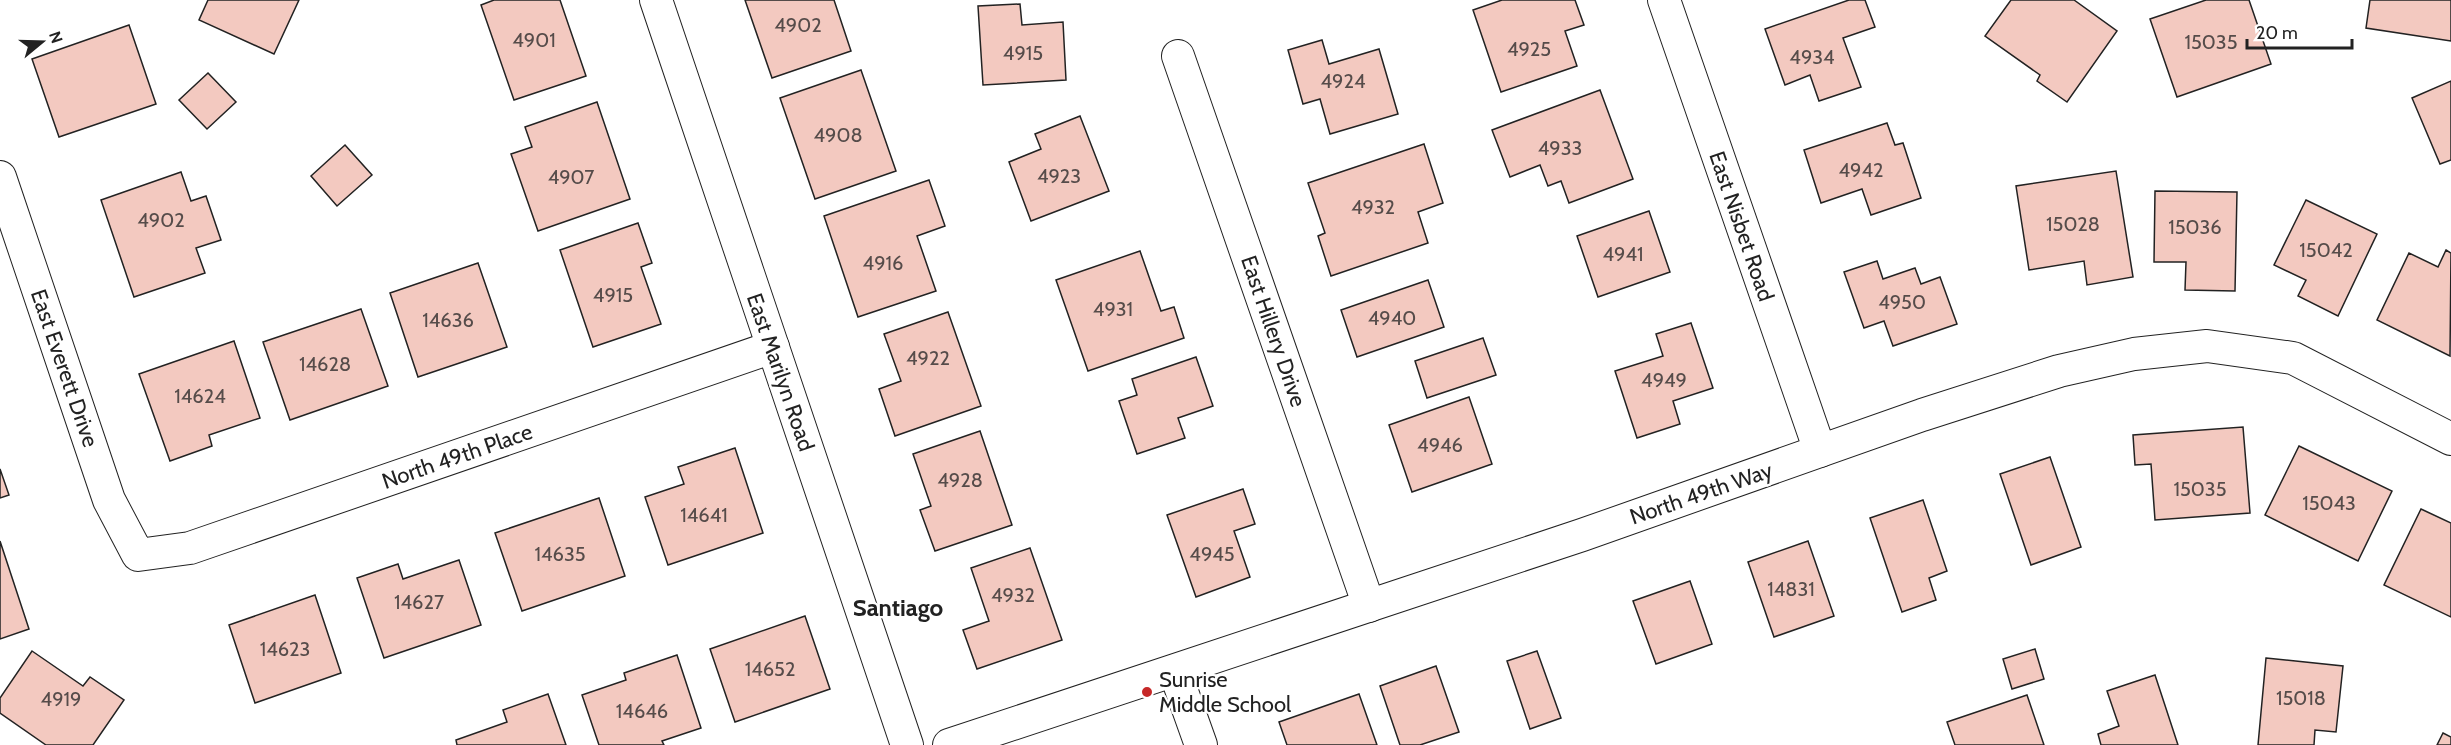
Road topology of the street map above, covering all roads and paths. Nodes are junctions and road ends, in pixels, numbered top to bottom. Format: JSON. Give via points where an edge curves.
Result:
{"nodes":[{"id":1,"x":656,"y":0,"type":"edge"},
{"id":2,"x":1664,"y":0,"type":"edge"},
{"id":3,"x":1178,"y":56,"type":"dead end"},
{"id":4,"x":1,"y":186,"type":"edge"},
{"id":5,"x":773,"y":347,"type":"junction"},
{"id":6,"x":2451,"y":439,"type":"edge"},
{"id":7,"x":1820,"y":451,"type":"junction"},
{"id":8,"x":138,"y":555,"type":"joint"},
{"id":9,"x":1369,"y":606,"type":"junction"},
{"id":10,"x":1175,"y":672,"type":"junction"},
{"id":11,"x":907,"y":745,"type":"edge"},
{"id":12,"x":950,"y":745,"type":"edge"},
{"id":13,"x":1201,"y":745,"type":"edge"}],
"edges":[{"from":1,"to":5,"type":"street","name":"East Marilyn Road"},
{"from":2,"to":7,"type":"street","name":"East Nisbet Road"},
{"from":3,"to":9,"type":"street","name":"East Hillery Drive"},
{"from":4,"to":8,"type":"street","name":"East Everett Drive","via":[[109,500]]},
{"from":5,"to":8,"type":"street","name":"North 49th Place","via":[[190,548]]},
{"from":5,"to":11,"type":"street","name":"East Marilyn Road"},
{"from":6,"to":7,"type":"street","name":"North 49th Way","via":[[2293,358],[2207,346],[2134,354],[2059,371]]},
{"from":7,"to":9,"type":"street","name":"North 49th Way"},
{"from":9,"to":10,"type":"street","name":"North 49th Way"},
{"from":10,"to":12,"type":"street","name":"North 49th Way"},
{"from":10,"to":13,"type":"street"}]}
